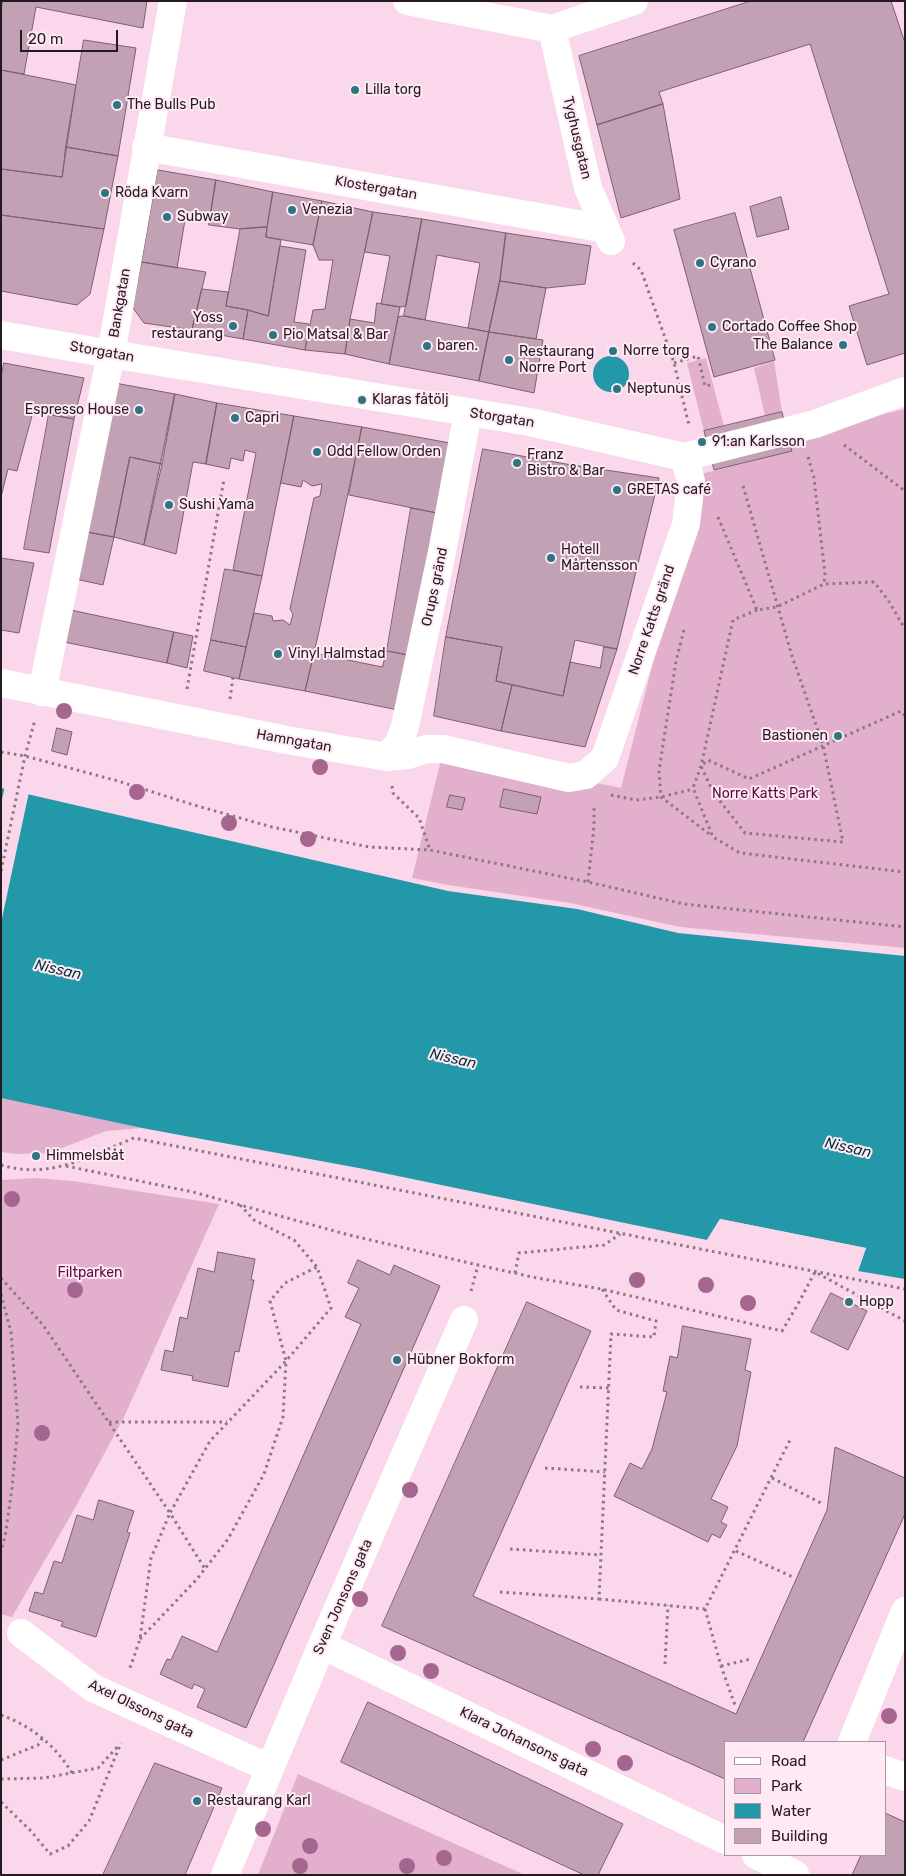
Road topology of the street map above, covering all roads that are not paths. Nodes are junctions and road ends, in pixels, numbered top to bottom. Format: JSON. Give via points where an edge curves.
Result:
{"nodes":[{"id":1,"x":172,"y":1,"type":"edge"},
{"id":2,"x":407,"y":1,"type":"edge"},
{"id":3,"x":634,"y":1,"type":"edge"},
{"id":4,"x":552,"y":29,"type":"junction"},
{"id":5,"x":146,"y":147,"type":"junction"},
{"id":6,"x":609,"y":236,"type":"joint"},
{"id":7,"x":1,"y":335,"type":"edge"},
{"id":8,"x":111,"y":354,"type":"junction"},
{"id":9,"x":905,"y":391,"type":"edge"},
{"id":10,"x":468,"y":412,"type":"junction"},
{"id":11,"x":690,"y":455,"type":"junction"},
{"id":12,"x":1,"y":683,"type":"edge"},
{"id":13,"x":42,"y":692,"type":"junction"},
{"id":14,"x":387,"y":757,"type":"junction"},
{"id":15,"x":595,"y":784,"type":"joint"},
{"id":16,"x":464,"y":1320,"type":"dead end"},
{"id":17,"x":905,"y":1611,"type":"edge"},
{"id":18,"x":21,"y":1633,"type":"dead end"},
{"id":19,"x":322,"y":1645,"type":"junction"},
{"id":20,"x":852,"y":1741,"type":"edge"},
{"id":21,"x":269,"y":1768,"type":"junction"},
{"id":22,"x":886,"y":1770,"type":"edge"},
{"id":23,"x":905,"y":1777,"type":"edge"},
{"id":24,"x":724,"y":1840,"type":"edge"},
{"id":25,"x":759,"y":1856,"type":"edge"},
{"id":26,"x":797,"y":1868,"type":"edge"},
{"id":27,"x":225,"y":1875,"type":"edge"}],
"edges":[{"from":1,"to":5,"type":"street","name":"Bankgatan"},
{"from":2,"to":4,"type":"street"},
{"from":3,"to":4,"type":"street"},
{"from":4,"to":6,"type":"street","name":"Tyghusgatan","via":[[588,188]]},
{"from":5,"to":6,"type":"street","name":"Klostergatan"},
{"from":5,"to":8,"type":"street","name":"Bankgatan"},
{"from":7,"to":8,"type":"street","name":"Storgatan"},
{"from":8,"to":10,"type":"street","name":"Storgatan"},
{"from":8,"to":13,"type":"street","name":"Bankgatan"},
{"from":9,"to":11,"type":"street","name":"Storgatan","via":[[816,424]]},
{"from":10,"to":11,"type":"street","name":"Storgatan"},
{"from":10,"to":14,"type":"street","name":"Orups gränd","via":[[405,726],[399,743]]},
{"from":11,"to":15,"type":"street","name":"Norre Katts gränd","via":[[691,482],[686,524]]},
{"from":12,"to":13,"type":"street","name":"Hamngatan"},
{"from":13,"to":14,"type":"street","name":"Hamngatan"},
{"from":14,"to":15,"type":"street","name":"Hamngatan","via":[[443,749]]},
{"from":16,"to":19,"type":"street","name":"Sven Jonsons gata"},
{"from":17,"to":20,"type":"street"},
{"from":18,"to":21,"type":"street","name":"Axel Olssons gata","via":[[93,1688]]},
{"from":19,"to":21,"type":"street","name":"Sven Jonsons gata"},
{"from":19,"to":24,"type":"street","name":"Klara Johansons gata"},
{"from":21,"to":27,"type":"street","name":"Sven Jonsons gata"},
{"from":22,"to":23,"type":"street"},
{"from":25,"to":26,"type":"street"}]}
